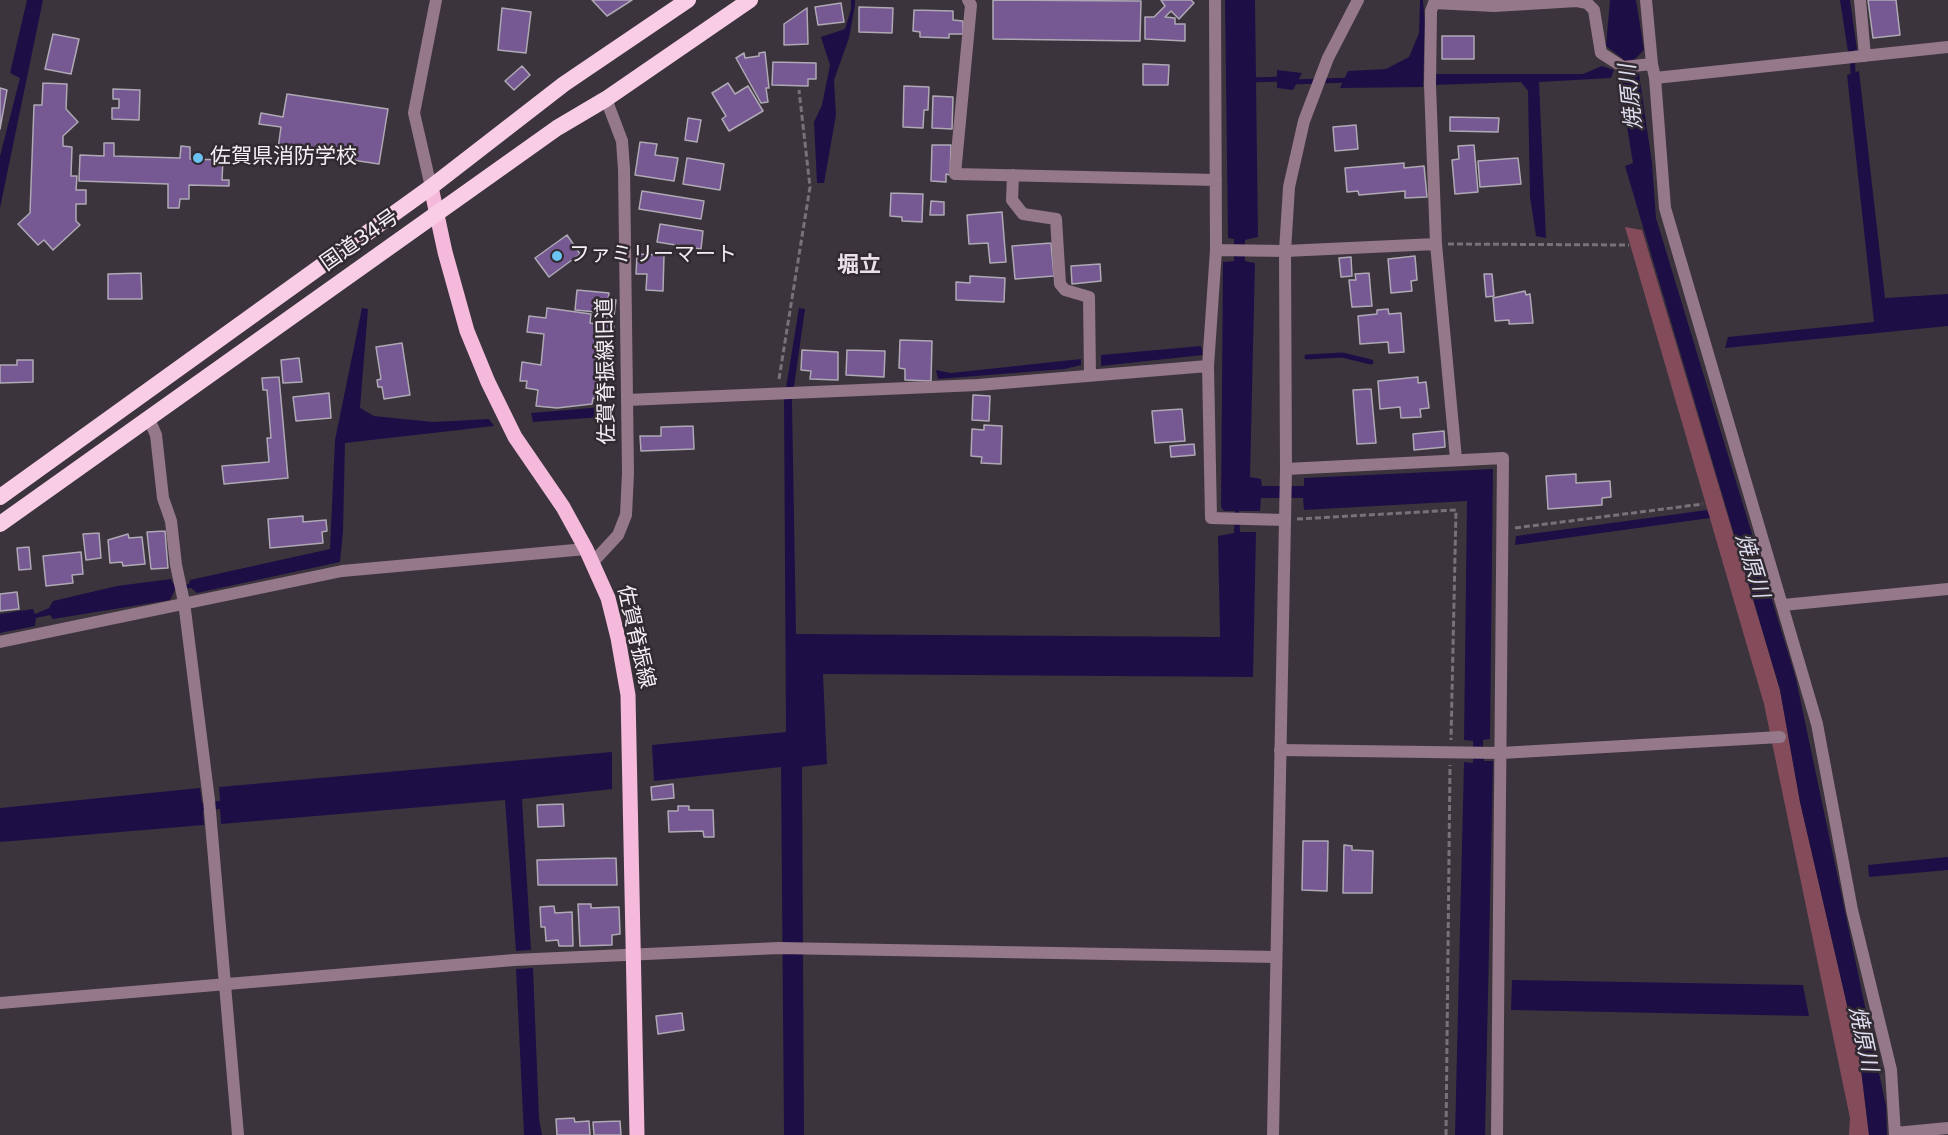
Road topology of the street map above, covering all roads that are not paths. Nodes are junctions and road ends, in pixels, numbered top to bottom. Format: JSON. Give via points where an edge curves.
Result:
{"nodes":[{"id":1,"x":436,"y":0,"type":"edge"},
{"id":2,"x":688,"y":0,"type":"edge"},
{"id":3,"x":750,"y":0,"type":"edge"},
{"id":4,"x":968,"y":0,"type":"edge"},
{"id":5,"x":1215,"y":0,"type":"edge"},
{"id":6,"x":1358,"y":0,"type":"edge"},
{"id":7,"x":1646,"y":0,"type":"edge"},
{"id":8,"x":1860,"y":0,"type":"edge"},
{"id":9,"x":1434,"y":2,"type":"edge"},
{"id":10,"x":1948,"y":47,"type":"edge"},
{"id":11,"x":1865,"y":56,"type":"junction"},
{"id":12,"x":1652,"y":64,"type":"junction"},
{"id":13,"x":1655,"y":78,"type":"junction"},
{"id":14,"x":606,"y":99,"type":"junction"},
{"id":15,"x":1013,"y":175,"type":"junction"},
{"id":16,"x":1216,"y":180,"type":"junction"},
{"id":17,"x":431,"y":187,"type":"junction"},
{"id":18,"x":436,"y":214,"type":"junction"},
{"id":19,"x":1436,"y":244,"type":"junction"},
{"id":20,"x":1216,"y":250,"type":"junction"},
{"id":21,"x":1285,"y":251,"type":"junction"},
{"id":22,"x":1208,"y":366,"type":"junction"},
{"id":23,"x":1090,"y":375,"type":"junction"},
{"id":24,"x":627,"y":400,"type":"junction"},
{"id":25,"x":148,"y":419,"type":"junction"},
{"id":26,"x":1456,"y":459,"type":"junction"},
{"id":27,"x":1286,"y":469,"type":"junction"},
{"id":28,"x":0,"y":497,"type":"edge"},
{"id":29,"x":1285,"y":520,"type":"junction"},
{"id":30,"x":0,"y":524,"type":"edge"},
{"id":31,"x":590,"y":556,"type":"junction"},
{"id":32,"x":1948,"y":589,"type":"edge"},
{"id":33,"x":183,"y":597,"type":"junction"},
{"id":34,"x":1783,"y":605,"type":"junction"},
{"id":35,"x":0,"y":642,"type":"edge"},
{"id":36,"x":1780,"y":737,"type":"dead end"},
{"id":37,"x":1280,"y":750,"type":"junction"},
{"id":38,"x":1501,"y":753,"type":"junction"},
{"id":39,"x":634,"y":954,"type":"junction"},
{"id":40,"x":1276,"y":957,"type":"junction"},
{"id":41,"x":225,"y":984,"type":"junction"},
{"id":42,"x":0,"y":1003,"type":"edge"},
{"id":43,"x":1948,"y":1128,"type":"edge"},
{"id":44,"x":1895,"y":1134,"type":"edge"},
{"id":45,"x":238,"y":1135,"type":"edge"},
{"id":46,"x":637,"y":1135,"type":"edge"},
{"id":47,"x":1273,"y":1135,"type":"edge"},
{"id":48,"x":1497,"y":1135,"type":"edge"}],
"edges":[{"from":1,"to":17,"type":"street","via":[[414,113]]},
{"from":2,"to":17,"type":"highway","name":"国道34号","via":[[564,84]]},
{"from":3,"to":14,"type":"highway","name":"国道34号"},
{"from":4,"to":15,"type":"street","via":[[971,5],[955,174]]},
{"from":5,"to":16,"type":"street"},
{"from":6,"to":21,"type":"street","via":[[1304,121],[1289,188]]},
{"from":7,"to":12,"type":"street"},
{"from":8,"to":11,"type":"street"},
{"from":9,"to":12,"type":"street","via":[[1494,6],[1587,3],[1594,10],[1601,53],[1623,67]]},
{"from":9,"to":19,"type":"street","via":[[1430,80]]},
{"from":10,"to":11,"type":"street"},
{"from":11,"to":13,"type":"street"},
{"from":12,"to":13,"type":"street"},
{"from":13,"to":34,"type":"street","via":[[1665,208]]},
{"from":14,"to":18,"type":"highway","name":"国道34号","via":[[557,128]]},
{"from":14,"to":24,"type":"street","name":"佐賀脊振線旧道","via":[[622,141],[624,169]]},
{"from":15,"to":16,"type":"street"},
{"from":15,"to":23,"type":"street","via":[[1012,200],[1023,214],[1056,219],[1060,284],[1065,290],[1089,297]]},
{"from":16,"to":20,"type":"street"},
{"from":17,"to":18,"type":"main road","name":"佐賀脊振線"},
{"from":17,"to":28,"type":"highway","name":"国道34号"},
{"from":18,"to":25,"type":"highway","name":"国道34号"},
{"from":18,"to":31,"type":"main road","name":"佐賀脊振線","via":[[468,331],[488,382],[515,437],[563,507]]},
{"from":19,"to":21,"type":"street"},
{"from":19,"to":26,"type":"street"},
{"from":20,"to":21,"type":"street"},
{"from":20,"to":22,"type":"street"},
{"from":21,"to":27,"type":"street"},
{"from":22,"to":23,"type":"street"},
{"from":22,"to":29,"type":"street","via":[[1211,518]]},
{"from":23,"to":24,"type":"street","via":[[978,385]]},
{"from":24,"to":31,"type":"street","name":"佐賀脊振線旧道","via":[[626,514],[618,536]]},
{"from":25,"to":30,"type":"highway","name":"国道34号"},
{"from":25,"to":33,"type":"street","via":[[156,435],[163,498],[171,521]]},
{"from":26,"to":27,"type":"street"},
{"from":26,"to":38,"type":"street","via":[[1503,458]]},
{"from":27,"to":29,"type":"street"},
{"from":29,"to":37,"type":"street"},
{"from":31,"to":33,"type":"street","via":[[342,571]]},
{"from":31,"to":39,"type":"main road","name":"佐賀脊振線","via":[[608,598],[628,695]]},
{"from":32,"to":34,"type":"street"},
{"from":33,"to":35,"type":"street"},
{"from":33,"to":41,"type":"street","via":[[209,800]]},
{"from":34,"to":44,"type":"street","via":[[1817,724],[1852,910],[1891,1070]]},
{"from":36,"to":38,"type":"street"},
{"from":37,"to":38,"type":"street"},
{"from":37,"to":40,"type":"street"},
{"from":38,"to":48,"type":"street"},
{"from":39,"to":40,"type":"street","via":[[808,948]]},
{"from":39,"to":41,"type":"street"},
{"from":39,"to":46,"type":"main road","name":"佐賀脊振線"},
{"from":40,"to":47,"type":"street"},
{"from":41,"to":42,"type":"street"},
{"from":41,"to":45,"type":"street"},
{"from":43,"to":44,"type":"street"}]}
